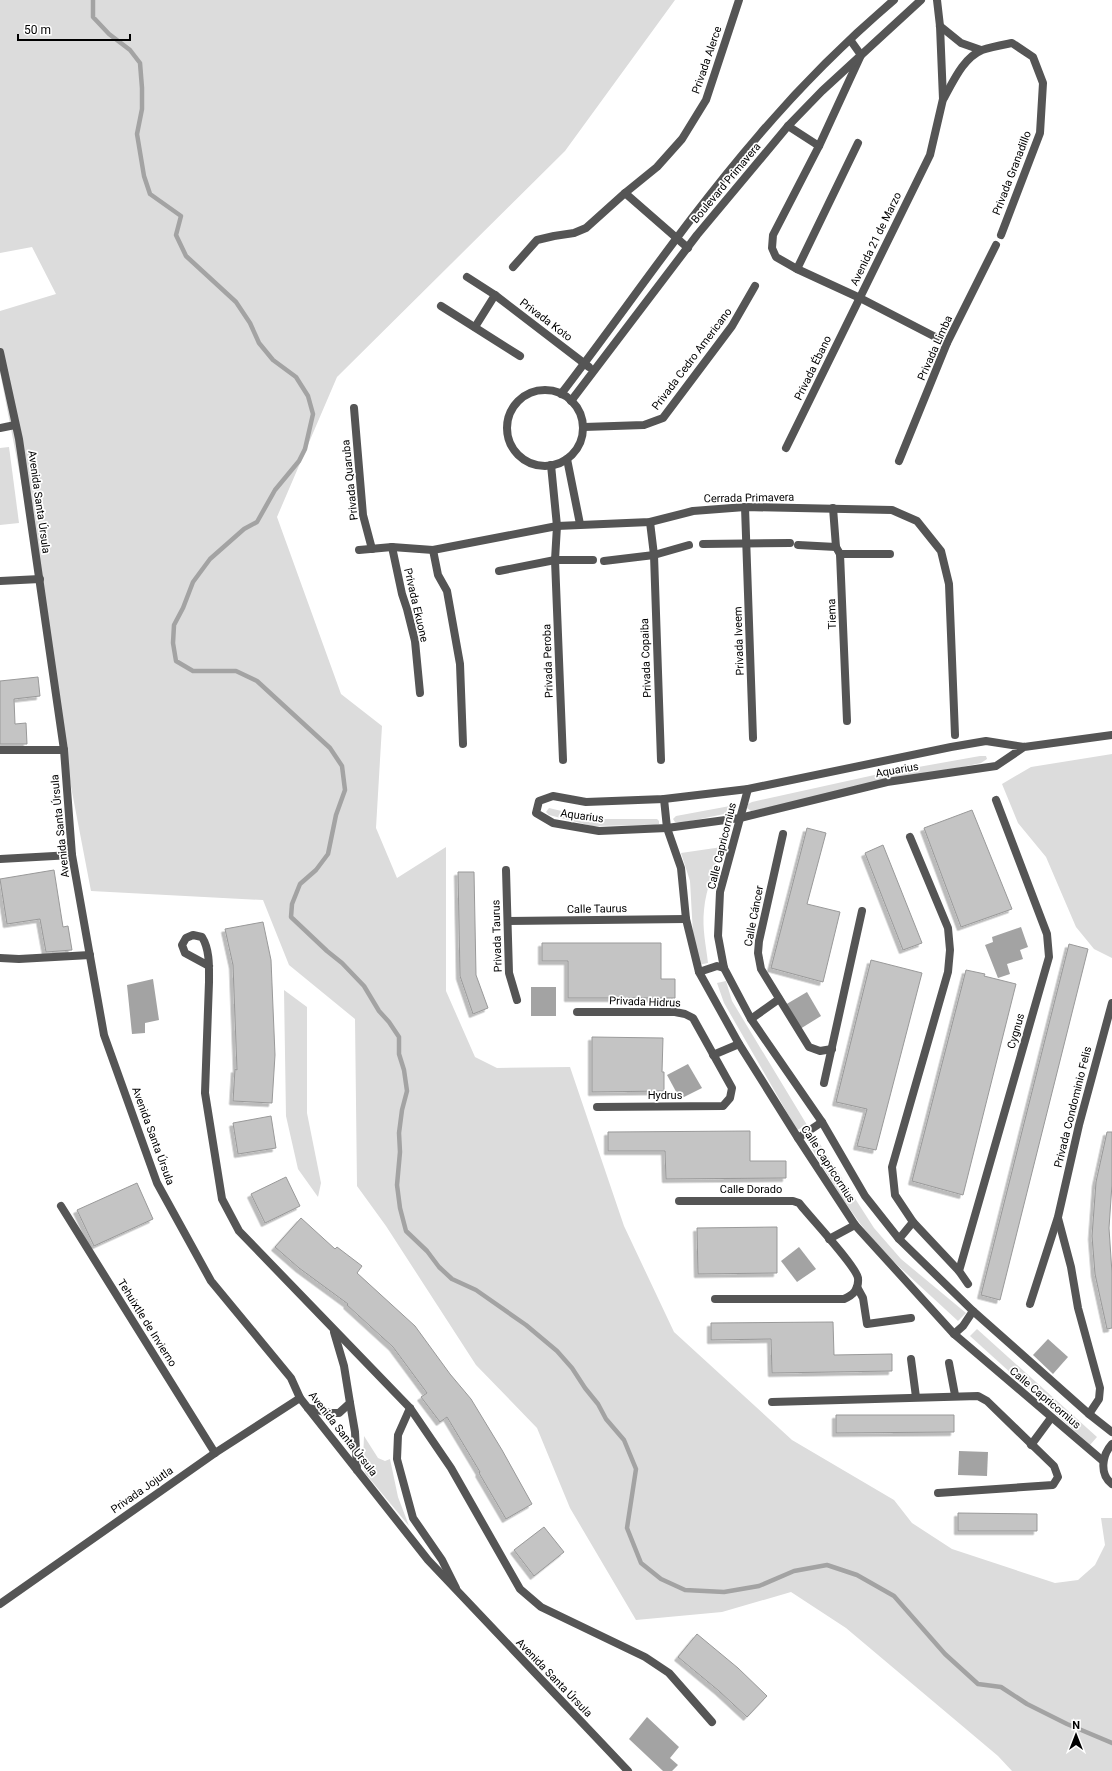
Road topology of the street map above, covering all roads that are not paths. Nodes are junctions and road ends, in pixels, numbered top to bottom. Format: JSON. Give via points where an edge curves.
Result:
{"nodes":[{"id":1,"x":739,"y":0,"type":"edge"},
{"id":2,"x":894,"y":0,"type":"edge"},
{"id":3,"x":920,"y":0,"type":"edge"},
{"id":4,"x":936,"y":0,"type":"edge"},
{"id":5,"x":940,"y":26,"type":"junction"},
{"id":6,"x":851,"y":40,"type":"junction"},
{"id":7,"x":981,"y":50,"type":"junction"},
{"id":8,"x":861,"y":55,"type":"junction"},
{"id":9,"x":943,"y":99,"type":"junction"},
{"id":10,"x":788,"y":126,"type":"junction"},
{"id":11,"x":858,"y":143,"type":"dead end"},
{"id":12,"x":819,"y":146,"type":"junction"},
{"id":13,"x":625,"y":193,"type":"junction"},
{"id":14,"x":1001,"y":234,"type":"dead end"},
{"id":15,"x":677,"y":237,"type":"junction"},
{"id":16,"x":996,"y":245,"type":"dead end"},
{"id":17,"x":688,"y":248,"type":"junction"},
{"id":18,"x":513,"y":267,"type":"dead end"},
{"id":19,"x":797,"y":269,"type":"junction"},
{"id":20,"x":467,"y":277,"type":"dead end"},
{"id":21,"x":755,"y":286,"type":"dead end"},
{"id":22,"x":495,"y":295,"type":"junction"},
{"id":23,"x":860,"y":298,"type":"junction"},
{"id":24,"x":441,"y":306,"type":"dead end"},
{"id":25,"x":475,"y":327,"type":"junction"},
{"id":26,"x":947,"y":343,"type":"junction"},
{"id":27,"x":0,"y":352,"type":"edge"},
{"id":28,"x":520,"y":356,"type":"dead end"},
{"id":29,"x":585,"y":364,"type":"junction"},
{"id":30,"x":594,"y":370,"type":"junction"},
{"id":31,"x":561,"y":394,"type":"junction"},
{"id":32,"x":570,"y":401,"type":"junction"},
{"id":33,"x":354,"y":408,"type":"dead end"},
{"id":34,"x":16,"y":425,"type":"junction"},
{"id":35,"x":584,"y":427,"type":"junction"},
{"id":36,"x":0,"y":428,"type":"edge"},
{"id":37,"x":786,"y":448,"type":"dead end"},
{"id":38,"x":566,"y":459,"type":"junction"},
{"id":39,"x":899,"y":462,"type":"dead end"},
{"id":40,"x":551,"y":465,"type":"junction"},
{"id":41,"x":745,"y":507,"type":"junction"},
{"id":42,"x":833,"y":508,"type":"junction"},
{"id":43,"x":650,"y":522,"type":"junction"},
{"id":44,"x":580,"y":524,"type":"junction"},
{"id":45,"x":557,"y":526,"type":"junction"},
{"id":46,"x":746,"y":543,"type":"junction"},
{"id":47,"x":703,"y":544,"type":"dead end"},
{"id":48,"x":688,"y":545,"type":"dead end"},
{"id":49,"x":392,"y":547,"type":"junction"},
{"id":50,"x":372,"y":549,"type":"junction"},
{"id":51,"x":359,"y":550,"type":"dead end"},
{"id":52,"x":433,"y":550,"type":"junction"},
{"id":53,"x":838,"y":550,"type":"junction"},
{"id":54,"x":890,"y":554,"type":"dead end"},
{"id":55,"x":654,"y":555,"type":"junction"},
{"id":56,"x":555,"y":560,"type":"junction"},
{"id":57,"x":593,"y":560,"type":"dead end"},
{"id":58,"x":604,"y":561,"type":"dead end"},
{"id":59,"x":499,"y":571,"type":"dead end"},
{"id":60,"x":40,"y":580,"type":"junction"},
{"id":61,"x":0,"y":581,"type":"edge"},
{"id":62,"x":420,"y":693,"type":"dead end"},
{"id":63,"x":847,"y":721,"type":"dead end"},
{"id":64,"x":1112,"y":734,"type":"edge"},
{"id":65,"x":955,"y":735,"type":"dead end"},
{"id":66,"x":753,"y":738,"type":"dead end"},
{"id":67,"x":463,"y":744,"type":"dead end"},
{"id":68,"x":1024,"y":747,"type":"junction"},
{"id":69,"x":0,"y":750,"type":"edge"},
{"id":70,"x":64,"y":750,"type":"junction"},
{"id":71,"x":563,"y":760,"type":"dead end"},
{"id":72,"x":660,"y":760,"type":"dead end"},
{"id":73,"x":748,"y":789,"type":"junction"},
{"id":74,"x":664,"y":800,"type":"junction"},
{"id":75,"x":996,"y":800,"type":"dead end"},
{"id":76,"x":740,"y":818,"type":"junction"},
{"id":77,"x":667,"y":828,"type":"junction"},
{"id":78,"x":783,"y":834,"type":"dead end"},
{"id":79,"x":910,"y":837,"type":"dead end"},
{"id":80,"x":72,"y":855,"type":"junction"},
{"id":81,"x":0,"y":859,"type":"edge"},
{"id":82,"x":506,"y":870,"type":"dead end"},
{"id":83,"x":862,"y":911,"type":"dead end"},
{"id":84,"x":686,"y":918,"type":"junction"},
{"id":85,"x":508,"y":921,"type":"junction"},
{"id":86,"x":90,"y":955,"type":"junction"},
{"id":87,"x":0,"y":958,"type":"edge"},
{"id":88,"x":209,"y":966,"type":"dead end"},
{"id":89,"x":724,"y":968,"type":"junction"},
{"id":90,"x":699,"y":972,"type":"junction"},
{"id":91,"x":780,"y":999,"type":"junction"},
{"id":92,"x":517,"y":1000,"type":"dead end"},
{"id":93,"x":1112,"y":1003,"type":"edge"},
{"id":94,"x":577,"y":1012,"type":"dead end"},
{"id":95,"x":751,"y":1019,"type":"junction"},
{"id":96,"x":739,"y":1044,"type":"junction"},
{"id":97,"x":832,"y":1049,"type":"junction"},
{"id":98,"x":713,"y":1055,"type":"junction"},
{"id":99,"x":824,"y":1083,"type":"dead end"},
{"id":100,"x":730,"y":1098,"type":"joint"},
{"id":101,"x":597,"y":1107,"type":"dead end"},
{"id":102,"x":822,"y":1122,"type":"junction"},
{"id":103,"x":798,"y":1138,"type":"junction"},
{"id":104,"x":679,"y":1201,"type":"dead end"},
{"id":105,"x":61,"y":1206,"type":"dead end"},
{"id":106,"x":1058,"y":1217,"type":"junction"},
{"id":107,"x":913,"y":1222,"type":"junction"},
{"id":108,"x":855,"y":1225,"type":"junction"},
{"id":109,"x":829,"y":1239,"type":"junction"},
{"id":110,"x":899,"y":1239,"type":"junction"},
{"id":111,"x":959,"y":1271,"type":"junction"},
{"id":112,"x":968,"y":1284,"type":"dead end"},
{"id":113,"x":858,"y":1287,"type":"junction"},
{"id":114,"x":715,"y":1299,"type":"dead end"},
{"id":115,"x":1030,"y":1304,"type":"dead end"},
{"id":116,"x":973,"y":1312,"type":"junction"},
{"id":117,"x":911,"y":1318,"type":"dead end"},
{"id":118,"x":334,"y":1330,"type":"junction"},
{"id":119,"x":954,"y":1334,"type":"junction"},
{"id":120,"x":911,"y":1360,"type":"dead end"},
{"id":121,"x":949,"y":1363,"type":"dead end"},
{"id":122,"x":954,"y":1395,"type":"junction"},
{"id":123,"x":916,"y":1397,"type":"junction"},
{"id":124,"x":300,"y":1398,"type":"junction"},
{"id":125,"x":772,"y":1402,"type":"dead end"},
{"id":126,"x":350,"y":1403,"type":"junction"},
{"id":127,"x":308,"y":1408,"type":"junction"},
{"id":128,"x":410,"y":1408,"type":"junction"},
{"id":129,"x":1089,"y":1414,"type":"junction"},
{"id":130,"x":1051,"y":1418,"type":"junction"},
{"id":131,"x":1112,"y":1432,"type":"edge"},
{"id":132,"x":1112,"y":1444,"type":"edge"},
{"id":133,"x":1031,"y":1445,"type":"junction"},
{"id":134,"x":215,"y":1452,"type":"junction"},
{"id":135,"x":1103,"y":1461,"type":"junction"},
{"id":136,"x":357,"y":1470,"type":"junction"},
{"id":137,"x":1112,"y":1484,"type":"edge"},
{"id":138,"x":938,"y":1493,"type":"dead end"},
{"id":139,"x":458,"y":1592,"type":"junction"},
{"id":140,"x":0,"y":1604,"type":"edge"},
{"id":141,"x":712,"y":1722,"type":"dead end"},
{"id":142,"x":628,"y":1771,"type":"edge"}],
"edges":[{"from":1,"to":13,"type":"street","name":"Privada Alerce","via":[[706,100],[682,139],[657,167]]},
{"from":2,"to":6,"type":"street","name":"Boulevard Primavera"},
{"from":3,"to":8,"type":"street","name":"Boulevard Primavera"},
{"from":4,"to":5,"type":"street","name":"Avenida 21 de Marzo"},
{"from":5,"to":7,"type":"street","via":[[961,42]]},
{"from":5,"to":9,"type":"street","name":"Avenida 21 de Marzo"},
{"from":6,"to":8,"type":"street"},
{"from":6,"to":15,"type":"street","name":"Boulevard Primavera","via":[[814,75],[759,135]]},
{"from":7,"to":9,"type":"street","via":[[970,58],[959,72]]},
{"from":7,"to":14,"type":"street","name":"Privada Granadillo","via":[[1012,43],[1033,57],[1043,83],[1040,133]]},
{"from":8,"to":10,"type":"street","name":"Boulevard Primavera"},
{"from":8,"to":12,"type":"street","name":"Avenida 21 de Marzo"},
{"from":9,"to":23,"type":"street","name":"Avenida 21 de Marzo","via":[[930,155]]},
{"from":10,"to":12,"type":"street"},
{"from":10,"to":17,"type":"street","name":"Boulevard Primavera"},
{"from":11,"to":19,"type":"street"},
{"from":12,"to":19,"type":"street","name":"Avenida 21 de Marzo","via":[[773,235],[772,248],[776,257]]},
{"from":13,"to":15,"type":"street"},
{"from":13,"to":18,"type":"street","name":"Privada Alerce","via":[[586,228],[574,233],[537,240]]},
{"from":15,"to":17,"type":"street"},
{"from":15,"to":29,"type":"street","name":"Boulevard Primavera"},
{"from":16,"to":26,"type":"street","name":"Privada Limba"},
{"from":17,"to":30,"type":"street","name":"Boulevard Primavera"},
{"from":19,"to":23,"type":"street","name":"Avenida 21 de Marzo"},
{"from":20,"to":22,"type":"street","name":"Privada Koto"},
{"from":21,"to":35,"type":"street","name":"Privada Cedro Americano","via":[[732,326],[663,418],[644,425]]},
{"from":22,"to":25,"type":"street"},
{"from":22,"to":29,"type":"street","name":"Privada Koto"},
{"from":23,"to":26,"type":"street"},
{"from":23,"to":37,"type":"street","name":"Privada Ébano"},
{"from":24,"to":25,"type":"street"},
{"from":25,"to":28,"type":"street"},
{"from":26,"to":39,"type":"street","name":"Privada Limba"},
{"from":27,"to":34,"type":"street","name":"Avenida Santa Úrsula"},
{"from":29,"to":30,"type":"street","name":"Privada Koto"},
{"from":29,"to":31,"type":"street","name":"Boulevard Primavera"},
{"from":30,"to":32,"type":"street","name":"Boulevard Primavera"},
{"from":31,"to":32,"type":"street"},
{"from":31,"to":40,"type":"street","via":[[552,391],[529,394],[514,408],[508,423],[509,439],[517,453],[530,463]]},
{"from":32,"to":35,"type":"street","via":[[577,408]]},
{"from":33,"to":50,"type":"street","name":"Privada Quaruba","via":[[363,515]]},
{"from":34,"to":36,"type":"street"},
{"from":34,"to":60,"type":"street","name":"Avenida Santa Úrsula"},
{"from":35,"to":38,"type":"street","via":[[577,448]]},
{"from":38,"to":40,"type":"street","via":[[562,463]]},
{"from":38,"to":44,"type":"street"},
{"from":40,"to":45,"type":"street"},
{"from":41,"to":42,"type":"street","name":"Cerrada Primavera"},
{"from":41,"to":43,"type":"street","name":"Cerrada Primavera","via":[[693,511]]},
{"from":41,"to":46,"type":"street","name":"Privada Iveem"},
{"from":42,"to":53,"type":"street","name":"Tiema"},
{"from":42,"to":65,"type":"street","name":"Cerrada Primavera","via":[[892,510],[917,521],[941,551],[949,584]]},
{"from":43,"to":44,"type":"street","name":"Cerrada Primavera"},
{"from":43,"to":55,"type":"street","name":"Privada Copaiba"},
{"from":44,"to":45,"type":"street","name":"Cerrada Primavera"},
{"from":45,"to":52,"type":"street","name":"Cerrada Primavera"},
{"from":45,"to":56,"type":"street","name":"Privada Peroba"},
{"from":46,"to":47,"type":"street"},
{"from":46,"to":53,"type":"street","via":[[794,544]]},
{"from":46,"to":66,"type":"street","name":"Privada Iveem"},
{"from":48,"to":55,"type":"street"},
{"from":49,"to":50,"type":"street","name":"Cerrada Primavera"},
{"from":49,"to":52,"type":"street","name":"Cerrada Primavera"},
{"from":49,"to":62,"type":"street","name":"Privada Ekuone","via":[[415,641]]},
{"from":50,"to":51,"type":"street","name":"Cerrada Primavera"},
{"from":52,"to":67,"type":"street","via":[[438,575],[447,591],[460,664]]},
{"from":53,"to":54,"type":"street"},
{"from":53,"to":63,"type":"street","name":"Tiema"},
{"from":55,"to":58,"type":"street"},
{"from":55,"to":72,"type":"street","name":"Privada Copaiba"},
{"from":56,"to":57,"type":"street"},
{"from":56,"to":59,"type":"street"},
{"from":56,"to":71,"type":"street","name":"Privada Peroba"},
{"from":60,"to":61,"type":"street"},
{"from":60,"to":70,"type":"street","name":"Avenida Santa Úrsula"},
{"from":64,"to":68,"type":"street","name":"Aquarius"},
{"from":68,"to":73,"type":"street","name":"Aquarius","via":[[986,741]]},
{"from":68,"to":76,"type":"street","name":"Aquarius","via":[[996,766],[887,782]]},
{"from":69,"to":70,"type":"street"},
{"from":70,"to":80,"type":"street","name":"Avenida Santa Úrsula"},
{"from":73,"to":74,"type":"street","name":"Aquarius"},
{"from":73,"to":76,"type":"street","name":"Calle Capricornius"},
{"from":74,"to":77,"type":"street","name":"Calle Capricornius"},
{"from":74,"to":77,"type":"street","name":"Aquarius","via":[[586,802],[553,796],[539,801],[536,813],[553,823],[599,831]]},
{"from":75,"to":111,"type":"street","name":"Cygnus","via":[[1047,934],[1048,957]]},
{"from":76,"to":77,"type":"street","name":"Aquarius"},
{"from":76,"to":89,"type":"street","name":"Calle Capricornius","via":[[720,892],[718,936]]},
{"from":77,"to":84,"type":"street","name":"Calle Capricornius","via":[[682,868]]},
{"from":78,"to":91,"type":"street","name":"Calle Cáncer","via":[[758,953],[761,969]]},
{"from":79,"to":107,"type":"street","via":[[948,928],[950,950],[948,972],[892,1167],[895,1195]]},
{"from":80,"to":81,"type":"street"},
{"from":80,"to":86,"type":"street","name":"Avenida Santa Úrsula"},
{"from":82,"to":85,"type":"street","name":"Privada Taurus"},
{"from":83,"to":97,"type":"street"},
{"from":84,"to":85,"type":"street","name":"Calle Taurus"},
{"from":84,"to":90,"type":"street","name":"Calle Capricornius"},
{"from":85,"to":92,"type":"street","name":"Privada Taurus","via":[[509,973]]},
{"from":86,"to":87,"type":"street"},
{"from":86,"to":124,"type":"street","name":"Avenida Santa Úrsula","via":[[104,1035],[157,1183],[211,1281],[291,1378]]},
{"from":88,"to":118,"type":"street","via":[[205,1093],[222,1199],[239,1231]]},
{"from":89,"to":90,"type":"street","via":[[717,966]]},
{"from":89,"to":95,"type":"street","name":"Calle Capricornius"},
{"from":90,"to":96,"type":"street","name":"Calle Capricornius"},
{"from":91,"to":95,"type":"street"},
{"from":91,"to":97,"type":"street","name":"Calle Cáncer","via":[[809,1047],[820,1051]]},
{"from":93,"to":106,"type":"street","name":"Privada Condominio Felis","via":[[1079,1125]]},
{"from":94,"to":98,"type":"street","name":"Privada Hidrus","via":[[684,1014],[692,1018]]},
{"from":95,"to":102,"type":"street","name":"Calle Capricornius"},
{"from":96,"to":98,"type":"street"},
{"from":96,"to":103,"type":"street","name":"Calle Capricornius"},
{"from":97,"to":99,"type":"street"},
{"from":98,"to":100,"type":"street","name":"Privada Hidrus","via":[[732,1088]]},
{"from":100,"to":101,"type":"street","name":"Hydrus","via":[[723,1106]]},
{"from":102,"to":103,"type":"street"},
{"from":102,"to":110,"type":"street","name":"Calle Capricornius","via":[[865,1196]]},
{"from":103,"to":108,"type":"street","name":"Calle Capricornius"},
{"from":104,"to":109,"type":"street","name":"Calle Dorado","via":[[793,1201],[799,1203]]},
{"from":105,"to":134,"type":"street","name":"Tehuixtle de Invierno"},
{"from":106,"to":115,"type":"street","name":"Privada Condominio Felis"},
{"from":106,"to":129,"type":"street","name":"Privada Condominio Felis","via":[[1078,1308],[1100,1388],[1099,1399]]},
{"from":107,"to":110,"type":"street"},
{"from":107,"to":111,"type":"street"},
{"from":108,"to":109,"type":"street"},
{"from":108,"to":119,"type":"street","name":"Calle Capricornius"},
{"from":109,"to":113,"type":"street","name":"Calle Dorado","via":[[855,1269]]},
{"from":110,"to":116,"type":"street","name":"Calle Capricornius"},
{"from":111,"to":112,"type":"street"},
{"from":113,"to":114,"type":"street","via":[[854,1295],[844,1299]]},
{"from":113,"to":117,"type":"street","name":"Calle Dorado","via":[[863,1298],[867,1324]]},
{"from":116,"to":119,"type":"street","via":[[964,1326]]},
{"from":116,"to":129,"type":"street","name":"Calle Capricornius"},
{"from":118,"to":126,"type":"street","via":[[344,1366]]},
{"from":118,"to":128,"type":"street"},
{"from":119,"to":130,"type":"street","name":"Calle Capricornius"},
{"from":120,"to":123,"type":"street"},
{"from":121,"to":122,"type":"street"},
{"from":122,"to":123,"type":"street"},
{"from":122,"to":133,"type":"street","via":[[978,1396],[987,1401]]},
{"from":123,"to":125,"type":"street"},
{"from":124,"to":127,"type":"street","name":"Avenida Santa Úrsula"},
{"from":124,"to":134,"type":"street","name":"Privada Jojutla"},
{"from":126,"to":127,"type":"street","via":[[339,1413]]},
{"from":126,"to":136,"type":"street"},
{"from":127,"to":136,"type":"street","name":"Avenida Santa Úrsula"},
{"from":128,"to":139,"type":"street","via":[[398,1435],[399,1466],[413,1518],[442,1560]]},
{"from":128,"to":141,"type":"street","via":[[451,1468],[520,1589],[541,1607],[645,1657],[669,1672]]},
{"from":129,"to":131,"type":"street","name":"Calle Capricornius"},
{"from":130,"to":133,"type":"street"},
{"from":130,"to":135,"type":"street","name":"Calle Capricornius"},
{"from":132,"to":135,"type":"street"},
{"from":133,"to":138,"type":"street","via":[[1054,1466],[1058,1477],[1052,1485]]},
{"from":134,"to":140,"type":"street","name":"Privada Jojutla"},
{"from":135,"to":137,"type":"street","via":[[1104,1472]]},
{"from":136,"to":139,"type":"street","name":"Avenida Santa Úrsula","via":[[428,1560]]},
{"from":139,"to":142,"type":"street","name":"Avenida Santa Úrsula"}]}
